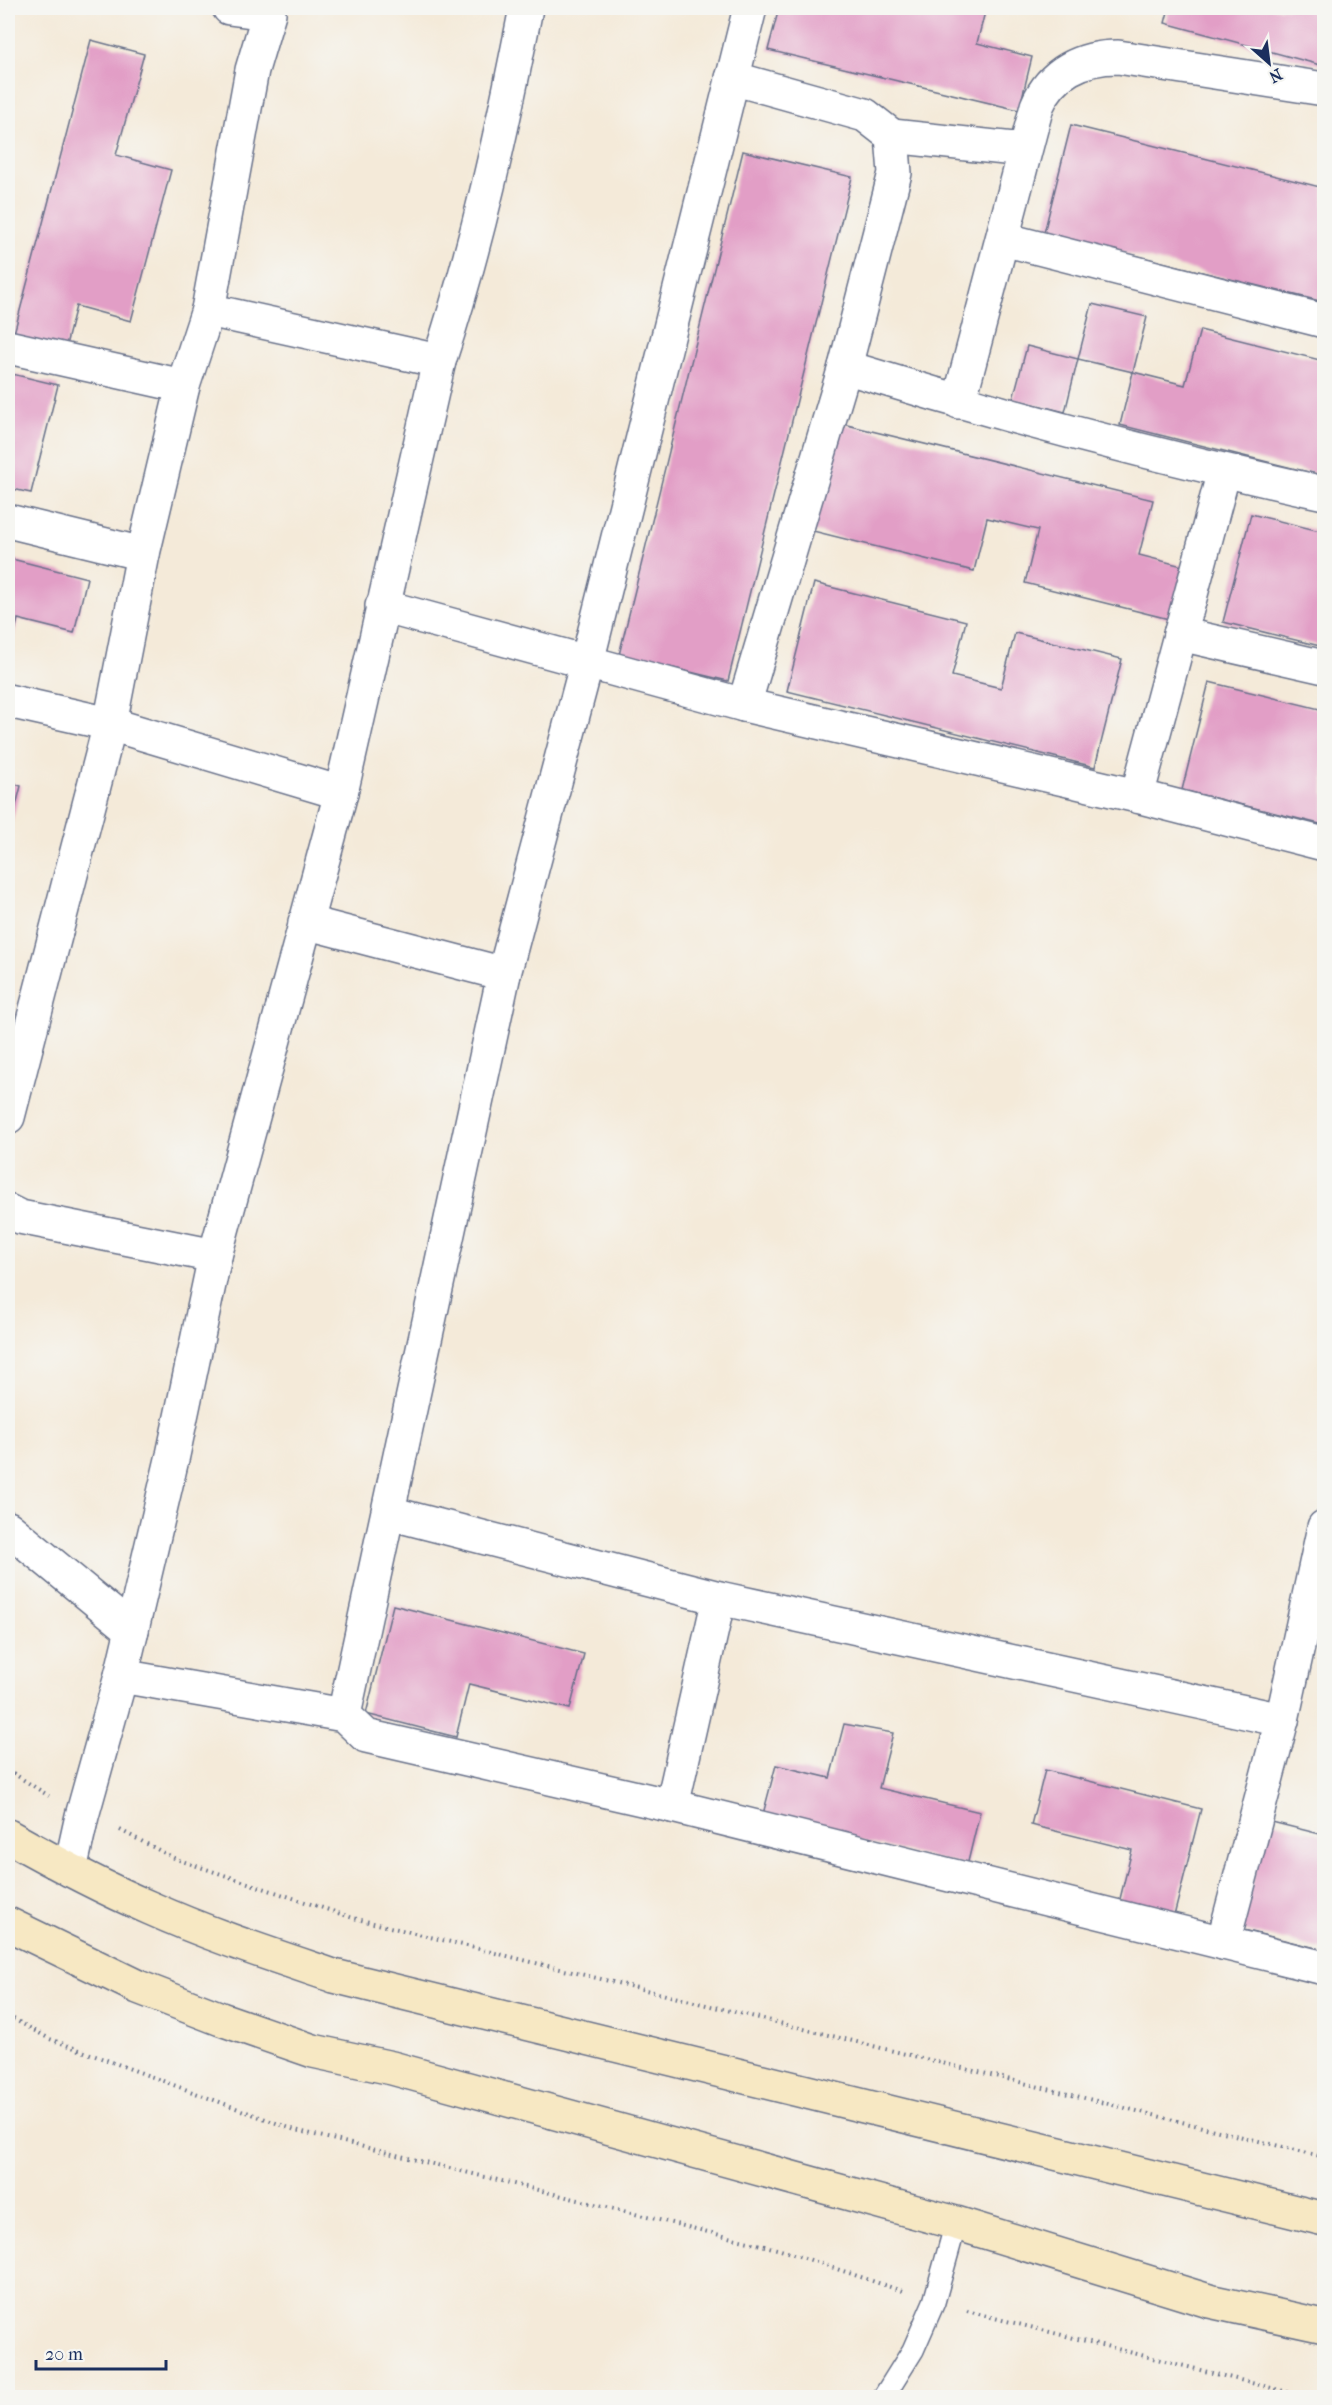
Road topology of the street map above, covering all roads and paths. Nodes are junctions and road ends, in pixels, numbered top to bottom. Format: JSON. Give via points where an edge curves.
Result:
{"nodes":[{"id":1,"x":229,"y":8,"type":"edge"},
{"id":2,"x":526,"y":8,"type":"edge"},
{"id":3,"x":750,"y":8,"type":"edge"},
{"id":4,"x":270,"y":10,"type":"edge"},
{"id":5,"x":732,"y":78,"type":"junction"},
{"id":6,"x":1324,"y":89,"type":"edge"},
{"id":7,"x":892,"y":136,"type":"junction"},
{"id":8,"x":1024,"y":150,"type":"junction"},
{"id":9,"x":1003,"y":239,"type":"junction"},
{"id":10,"x":208,"y":310,"type":"junction"},
{"id":11,"x":1324,"y":321,"type":"edge"},
{"id":12,"x":8,"y":347,"type":"edge"},
{"id":13,"x":439,"y":361,"type":"junction"},
{"id":14,"x":845,"y":367,"type":"junction"},
{"id":15,"x":183,"y":386,"type":"junction"},
{"id":16,"x":959,"y":402,"type":"junction"},
{"id":17,"x":1224,"y":471,"type":"junction"},
{"id":18,"x":1324,"y":493,"type":"edge"},
{"id":19,"x":8,"y":521,"type":"edge"},
{"id":20,"x":143,"y":554,"type":"junction"},
{"id":21,"x":382,"y":606,"type":"junction"},
{"id":22,"x":1180,"y":634,"type":"junction"},
{"id":23,"x":587,"y":662,"type":"junction"},
{"id":24,"x":1324,"y":668,"type":"edge"},
{"id":25,"x":8,"y":701,"type":"edge"},
{"id":26,"x":744,"y":705,"type":"junction"},
{"id":27,"x":110,"y":724,"type":"junction"},
{"id":28,"x":341,"y":793,"type":"junction"},
{"id":29,"x":1137,"y":796,"type":"junction"},
{"id":30,"x":1324,"y":844,"type":"edge"},
{"id":31,"x":305,"y":922,"type":"junction"},
{"id":32,"x":504,"y":974,"type":"junction"},
{"id":33,"x":8,"y":1117,"type":"edge"},
{"id":34,"x":8,"y":1211,"type":"edge"},
{"id":35,"x":215,"y":1256,"type":"junction"},
{"id":36,"x":389,"y":1513,"type":"junction"},
{"id":37,"x":1324,"y":1527,"type":"edge"},
{"id":38,"x":8,"y":1528,"type":"edge"},
{"id":39,"x":719,"y":1598,"type":"junction"},
{"id":40,"x":132,"y":1630,"type":"junction"},
{"id":41,"x":121,"y":1676,"type":"junction"},
{"id":42,"x":344,"y":1715,"type":"junction"},
{"id":43,"x":1282,"y":1720,"type":"junction"},
{"id":44,"x":8,"y":1770,"type":"edge"},
{"id":45,"x":672,"y":1806,"type":"junction"},
{"id":46,"x":82,"y":1816,"type":"junction"},
{"id":47,"x":8,"y":1836,"type":"edge"},
{"id":48,"x":70,"y":1870,"type":"junction"},
{"id":49,"x":8,"y":1924,"type":"edge"},
{"id":50,"x":1223,"y":1943,"type":"junction"},
{"id":51,"x":1324,"y":1968,"type":"edge"},
{"id":52,"x":8,"y":2016,"type":"edge"},
{"id":53,"x":1324,"y":2157,"type":"edge"},
{"id":54,"x":1324,"y":2219,"type":"edge"},
{"id":55,"x":956,"y":2223,"type":"junction"},
{"id":56,"x":934,"y":2302,"type":"junction"},
{"id":57,"x":1324,"y":2326,"type":"edge"},
{"id":58,"x":883,"y":2397,"type":"edge"},
{"id":59,"x":1311,"y":2397,"type":"edge"}],
"edges":[{"from":1,"to":4,"type":"street"},
{"from":2,"to":13,"type":"street","via":[[509,96]]},
{"from":3,"to":5,"type":"street"},
{"from":4,"to":10,"type":"street","via":[[252,70]]},
{"from":5,"to":7,"type":"street","via":[[865,115]]},
{"from":5,"to":23,"type":"street"},
{"from":6,"to":8,"type":"street","via":[[1097,57],[1072,66],[1042,94]]},
{"from":7,"to":8,"type":"street"},
{"from":7,"to":14,"type":"street","via":[[895,173]]},
{"from":8,"to":9,"type":"street"},
{"from":9,"to":11,"type":"street"},
{"from":9,"to":16,"type":"street"},
{"from":10,"to":13,"type":"street"},
{"from":10,"to":15,"type":"street"},
{"from":12,"to":15,"type":"street"},
{"from":13,"to":21,"type":"street"},
{"from":14,"to":16,"type":"street"},
{"from":14,"to":26,"type":"street"},
{"from":15,"to":20,"type":"street"},
{"from":16,"to":17,"type":"street"},
{"from":17,"to":18,"type":"street"},
{"from":17,"to":22,"type":"street"},
{"from":19,"to":20,"type":"street"},
{"from":20,"to":27,"type":"street"},
{"from":21,"to":23,"type":"street"},
{"from":21,"to":28,"type":"street"},
{"from":22,"to":24,"type":"street"},
{"from":22,"to":29,"type":"street"},
{"from":23,"to":26,"type":"street"},
{"from":23,"to":32,"type":"street"},
{"from":25,"to":27,"type":"street"},
{"from":26,"to":29,"type":"street"},
{"from":27,"to":28,"type":"street"},
{"from":27,"to":33,"type":"street"},
{"from":28,"to":31,"type":"street"},
{"from":29,"to":30,"type":"street"},
{"from":31,"to":32,"type":"street"},
{"from":31,"to":35,"type":"street"},
{"from":32,"to":36,"type":"street"},
{"from":34,"to":35,"type":"street","via":[[20,1217]]},
{"from":35,"to":40,"type":"street"},
{"from":36,"to":39,"type":"street"},
{"from":36,"to":42,"type":"street"},
{"from":37,"to":43,"type":"street"},
{"from":38,"to":40,"type":"street"},
{"from":39,"to":43,"type":"street"},
{"from":39,"to":45,"type":"street"},
{"from":40,"to":41,"type":"street"},
{"from":41,"to":42,"type":"street"},
{"from":41,"to":46,"type":"street"},
{"from":42,"to":45,"type":"street","via":[[366,1736]]},
{"from":43,"to":50,"type":"street"},
{"from":44,"to":46,"type":"path"},
{"from":45,"to":50,"type":"street"},
{"from":46,"to":48,"type":"street"},
{"from":46,"to":53,"type":"path","via":[[114,1827],[176,1859],[353,1918]]},
{"from":47,"to":48,"type":"main road"},
{"from":48,"to":54,"type":"main road","via":[[151,1909],[344,1979]]},
{"from":49,"to":55,"type":"main road","via":[[138,1987],[313,2051],[392,2068]]},
{"from":50,"to":51,"type":"street"},
{"from":52,"to":56,"type":"path","via":[[50,2039],[295,2130],[781,2250]]},
{"from":55,"to":56,"type":"lane"},
{"from":55,"to":57,"type":"main road","via":[[1209,2301]]},
{"from":56,"to":58,"type":"lane","via":[[913,2350]]},
{"from":56,"to":59,"type":"path"}]}
